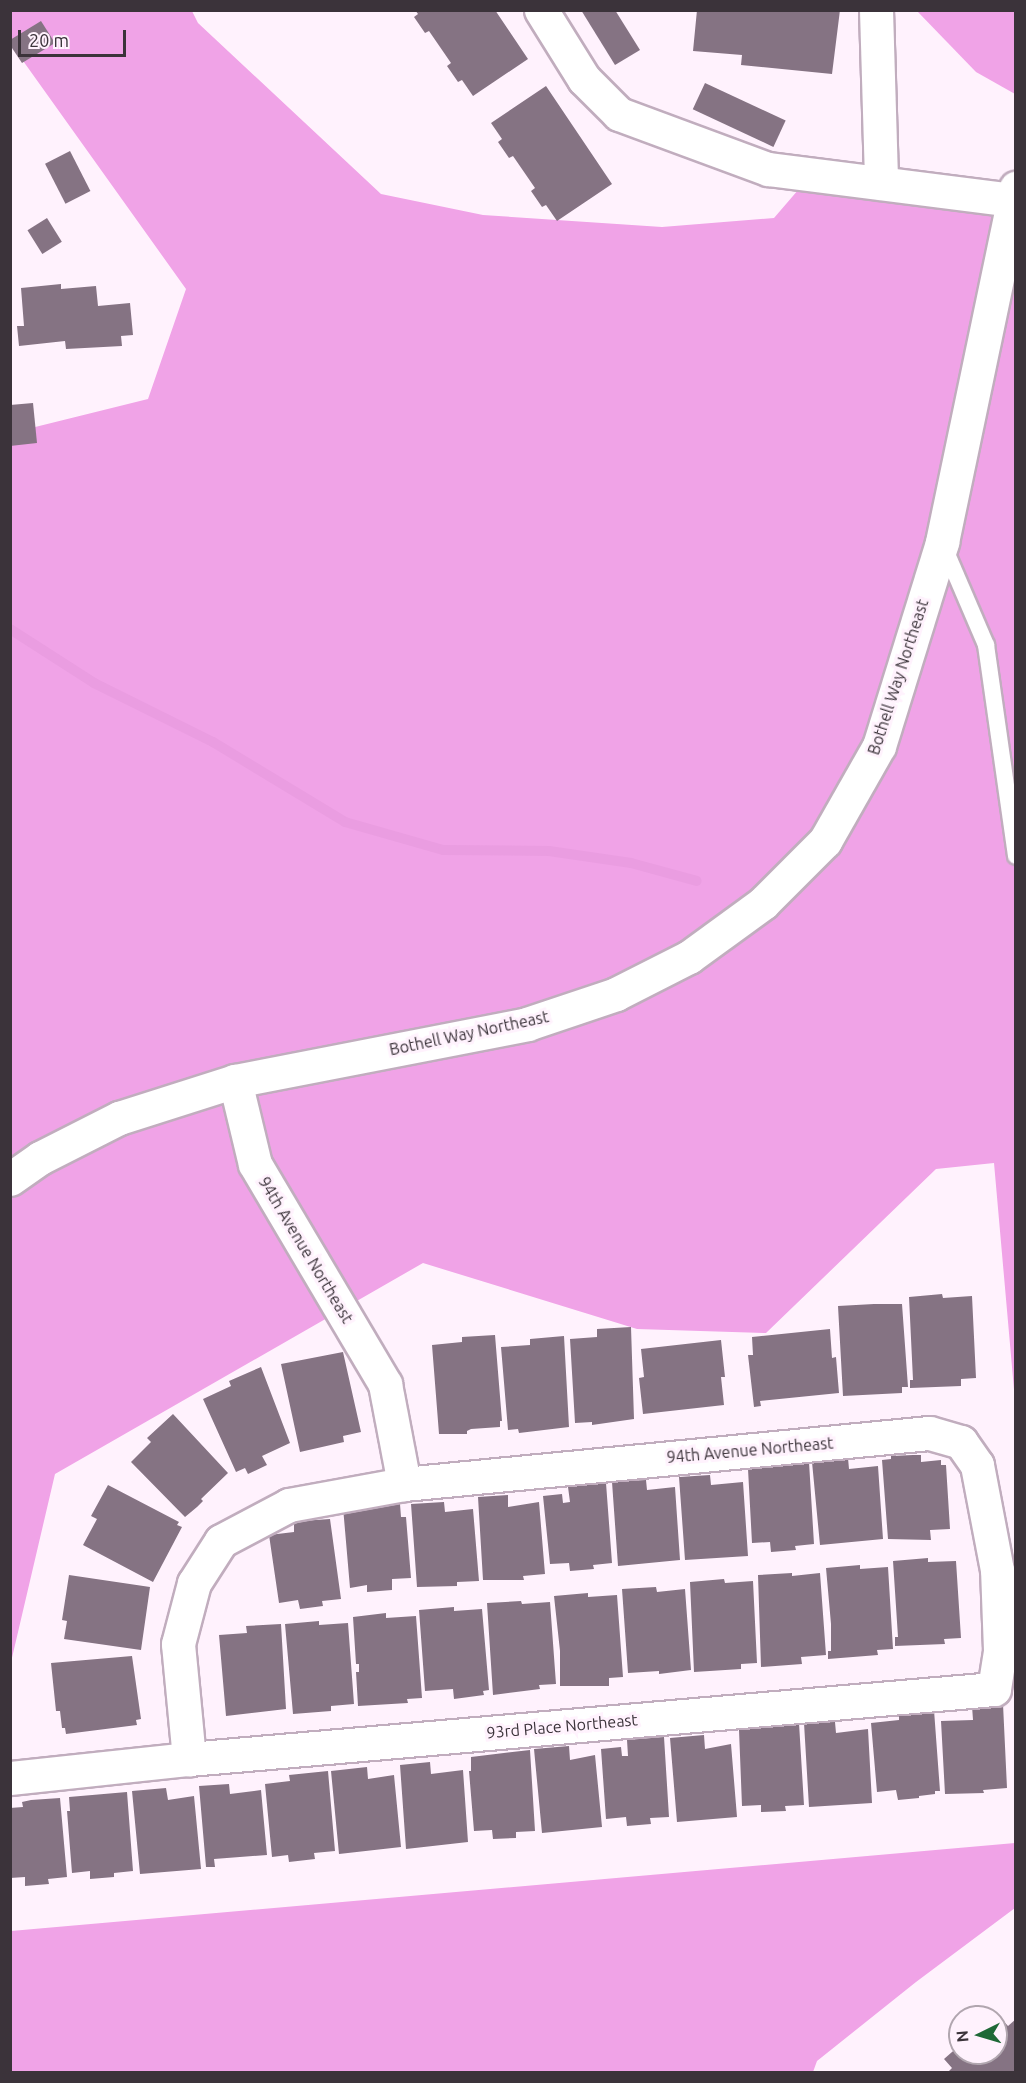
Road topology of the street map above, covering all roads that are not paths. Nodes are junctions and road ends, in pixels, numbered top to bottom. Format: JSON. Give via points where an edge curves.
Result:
{"nodes":[{"id":1,"x":541,"y":10,"type":"edge"},
{"id":2,"x":876,"y":10,"type":"edge"},
{"id":3,"x":881,"y":183,"type":"junction"},
{"id":4,"x":1014,"y":194,"type":"edge"},
{"id":5,"x":942,"y":542,"type":"junction"},
{"id":6,"x":1016,"y":856,"type":"edge"},
{"id":7,"x":235,"y":1081,"type":"junction"},
{"id":8,"x":10,"y":1179,"type":"edge"},
{"id":9,"x":404,"y":1484,"type":"junction"},
{"id":10,"x":997,"y":1570,"type":"joint"},
{"id":11,"x":189,"y":1759,"type":"junction"},
{"id":12,"x":10,"y":1778,"type":"edge"}],
"edges":[{"from":1,"to":3,"type":"street","via":[[584,79],[619,114],[768,169]]},
{"from":2,"to":3,"type":"street"},
{"from":3,"to":4,"type":"street"},
{"from":4,"to":5,"type":"street","name":"Bothell Way Northeast"},
{"from":5,"to":6,"type":"lane","via":[[986,645]]},
{"from":5,"to":7,"type":"street","name":"Bothell Way Northeast","via":[[879,746],[825,841],[763,903],[689,957],[616,994],[527,1024]]},
{"from":7,"to":8,"type":"street","name":"Bothell Way Northeast","via":[[119,1118],[40,1158]]},
{"from":7,"to":9,"type":"street","name":"94th Avenue Northeast","via":[[255,1164],[385,1384]]},
{"from":9,"to":10,"type":"street","name":"94th Avenue Northeast","via":[[929,1433],[961,1442],[977,1465]]},
{"from":9,"to":11,"type":"street","name":"94th Avenue Northeast","via":[[289,1505],[221,1541],[194,1583],[178,1644]]},
{"from":10,"to":11,"type":"street","name":"93rd Place Northeast","via":[[1000,1650],[994,1689]]},
{"from":11,"to":12,"type":"street","name":"93rd Place Northeast"}]}
